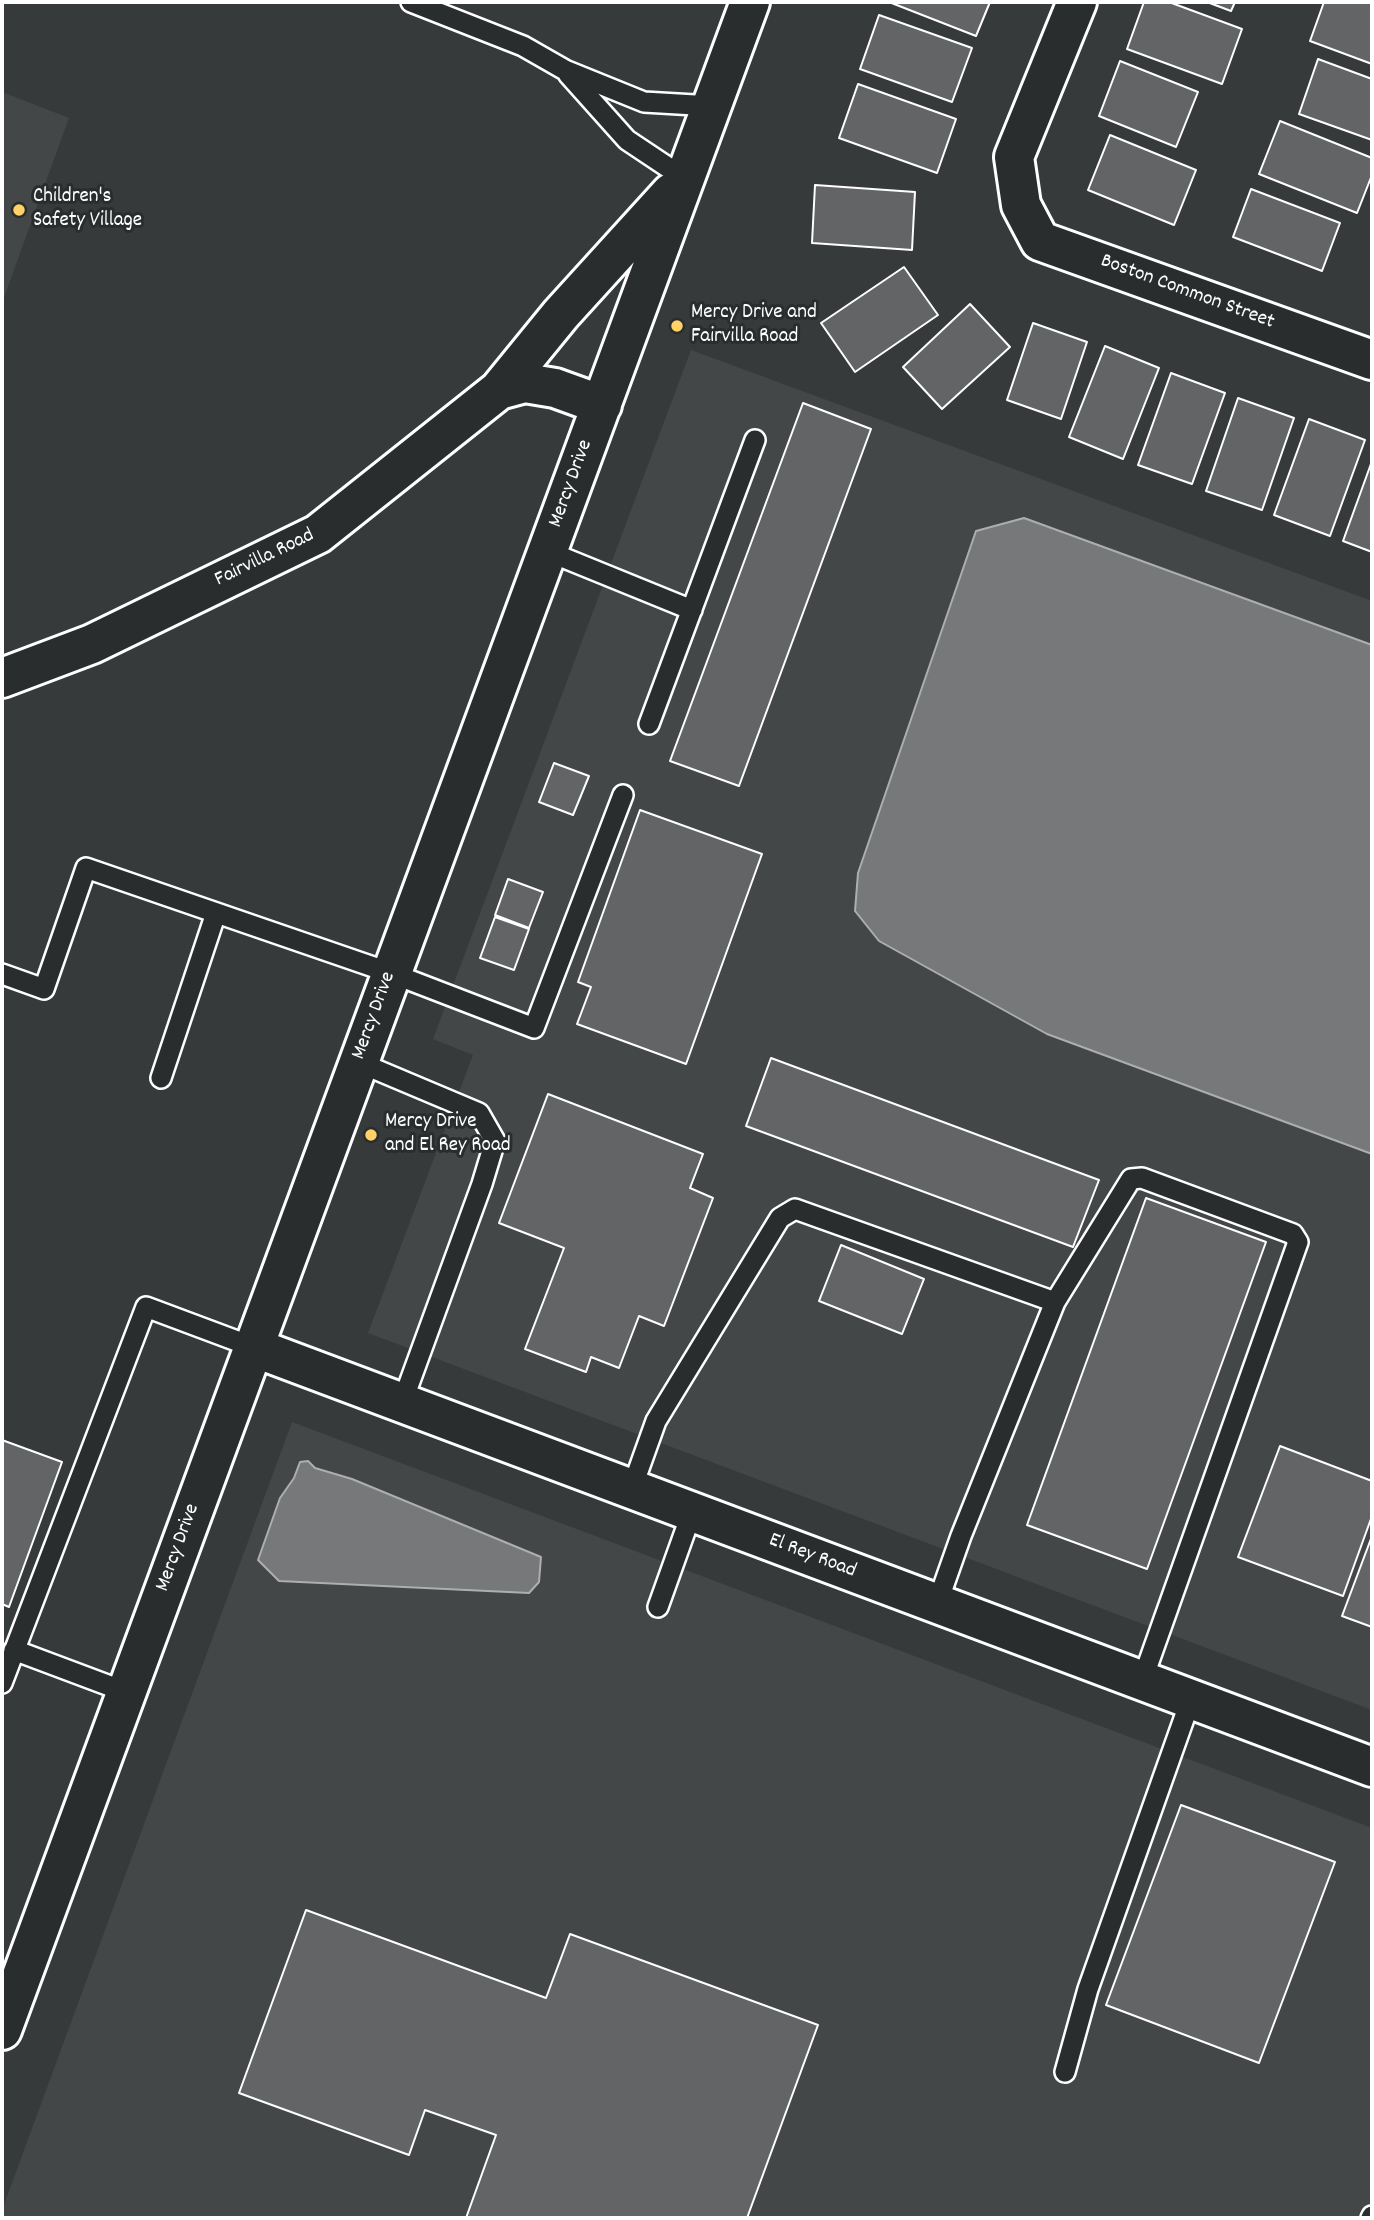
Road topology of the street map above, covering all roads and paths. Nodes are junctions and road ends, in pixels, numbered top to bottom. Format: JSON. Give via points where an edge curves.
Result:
{"nodes":[{"id":1,"x":411,"y":2,"type":"edge"},
{"id":2,"x":750,"y":2,"type":"edge"},
{"id":3,"x":1077,"y":2,"type":"edge"},
{"id":4,"x":565,"y":70,"type":"junction"},
{"id":5,"x":712,"y":106,"type":"junction"},
{"id":6,"x":684,"y":178,"type":"junction"},
{"id":7,"x":1370,"y":353,"type":"edge"},
{"id":8,"x":499,"y":390,"type":"junction"},
{"id":9,"x":602,"y":405,"type":"junction"},
{"id":10,"x":755,"y":440,"type":"dead end"},
{"id":11,"x":547,"y":551,"type":"junction"},
{"id":12,"x":692,"y":610,"type":"junction"},
{"id":13,"x":2,"y":678,"type":"edge"},
{"id":14,"x":649,"y":724,"type":"dead end"},
{"id":15,"x":623,"y":795,"type":"dead end"},
{"id":16,"x":216,"y":913,"type":"junction"},
{"id":17,"x":2,"y":974,"type":"edge"},
{"id":18,"x":391,"y":974,"type":"junction"},
{"id":19,"x":358,"y":1062,"type":"junction"},
{"id":20,"x":161,"y":1078,"type":"dead end"},
{"id":21,"x":1055,"y":1302,"type":"junction"},
{"id":22,"x":253,"y":1347,"type":"junction"},
{"id":23,"x":402,"y":1403,"type":"junction"},
{"id":24,"x":632,"y":1488,"type":"junction"},
{"id":25,"x":692,"y":1512,"type":"junction"},
{"id":26,"x":937,"y":1604,"type":"junction"},
{"id":27,"x":658,"y":1606,"type":"dead end"},
{"id":28,"x":14,"y":1650,"type":"junction"},
{"id":29,"x":1142,"y":1681,"type":"junction"},
{"id":30,"x":2,"y":1684,"type":"edge"},
{"id":31,"x":126,"y":1692,"type":"junction"},
{"id":32,"x":1191,"y":1699,"type":"junction"},
{"id":33,"x":1372,"y":1768,"type":"edge"},
{"id":34,"x":2,"y":2030,"type":"edge"},
{"id":35,"x":1065,"y":2072,"type":"dead end"}],
"edges":[{"from":1,"to":4,"type":"lane","via":[[523,46]]},
{"from":2,"to":5,"type":"street","name":"Mercy Drive"},
{"from":3,"to":7,"type":"street","name":"Boston Common Street","via":[[1014,157],[1021,205],[1040,241]]},
{"from":4,"to":5,"type":"lane","via":[[644,102]]},
{"from":4,"to":6,"type":"lane","via":[[627,140]]},
{"from":5,"to":6,"type":"street","name":"Mercy Drive"},
{"from":6,"to":8,"type":"street","name":"Fairvilla Road"},
{"from":6,"to":9,"type":"street","name":"Mercy Drive"},
{"from":8,"to":9,"type":"street","name":"Fairvilla Road","via":[[526,383]]},
{"from":8,"to":13,"type":"street","name":"Fairvilla Road","via":[[318,534],[92,644]]},
{"from":9,"to":11,"type":"street","name":"Mercy Drive"},
{"from":10,"to":12,"type":"lane"},
{"from":11,"to":12,"type":"lane"},
{"from":11,"to":18,"type":"street","name":"Mercy Drive"},
{"from":12,"to":14,"type":"lane"},
{"from":15,"to":18,"type":"lane","via":[[534,1028]]},
{"from":16,"to":17,"type":"lane","via":[[86,868],[44,989]]},
{"from":16,"to":18,"type":"lane"},
{"from":16,"to":20,"type":"lane"},
{"from":18,"to":19,"type":"street","name":"Mercy Drive"},
{"from":19,"to":22,"type":"street","name":"Mercy Drive"},
{"from":19,"to":23,"type":"lane","via":[[479,1113],[495,1141]]},
{"from":21,"to":24,"type":"lane","via":[[796,1209],[780,1218],[656,1421]]},
{"from":21,"to":26,"type":"lane"},
{"from":21,"to":29,"type":"lane","via":[[1131,1179],[1142,1178],[1293,1234],[1298,1242]]},
{"from":22,"to":23,"type":"street","name":"El Rey Road"},
{"from":22,"to":28,"type":"lane","via":[[146,1307]]},
{"from":22,"to":31,"type":"street","name":"Mercy Drive"},
{"from":23,"to":24,"type":"street","name":"El Rey Road"},
{"from":24,"to":25,"type":"street","name":"El Rey Road"},
{"from":25,"to":26,"type":"street","name":"El Rey Road"},
{"from":25,"to":27,"type":"lane"},
{"from":26,"to":29,"type":"street","name":"El Rey Road"},
{"from":28,"to":30,"type":"lane"},
{"from":28,"to":31,"type":"lane"},
{"from":29,"to":32,"type":"street","name":"El Rey Road"},
{"from":31,"to":34,"type":"street","name":"Mercy Drive"},
{"from":32,"to":33,"type":"street","name":"El Rey Road"},
{"from":32,"to":35,"type":"lane","via":[[1088,1989]]}]}
